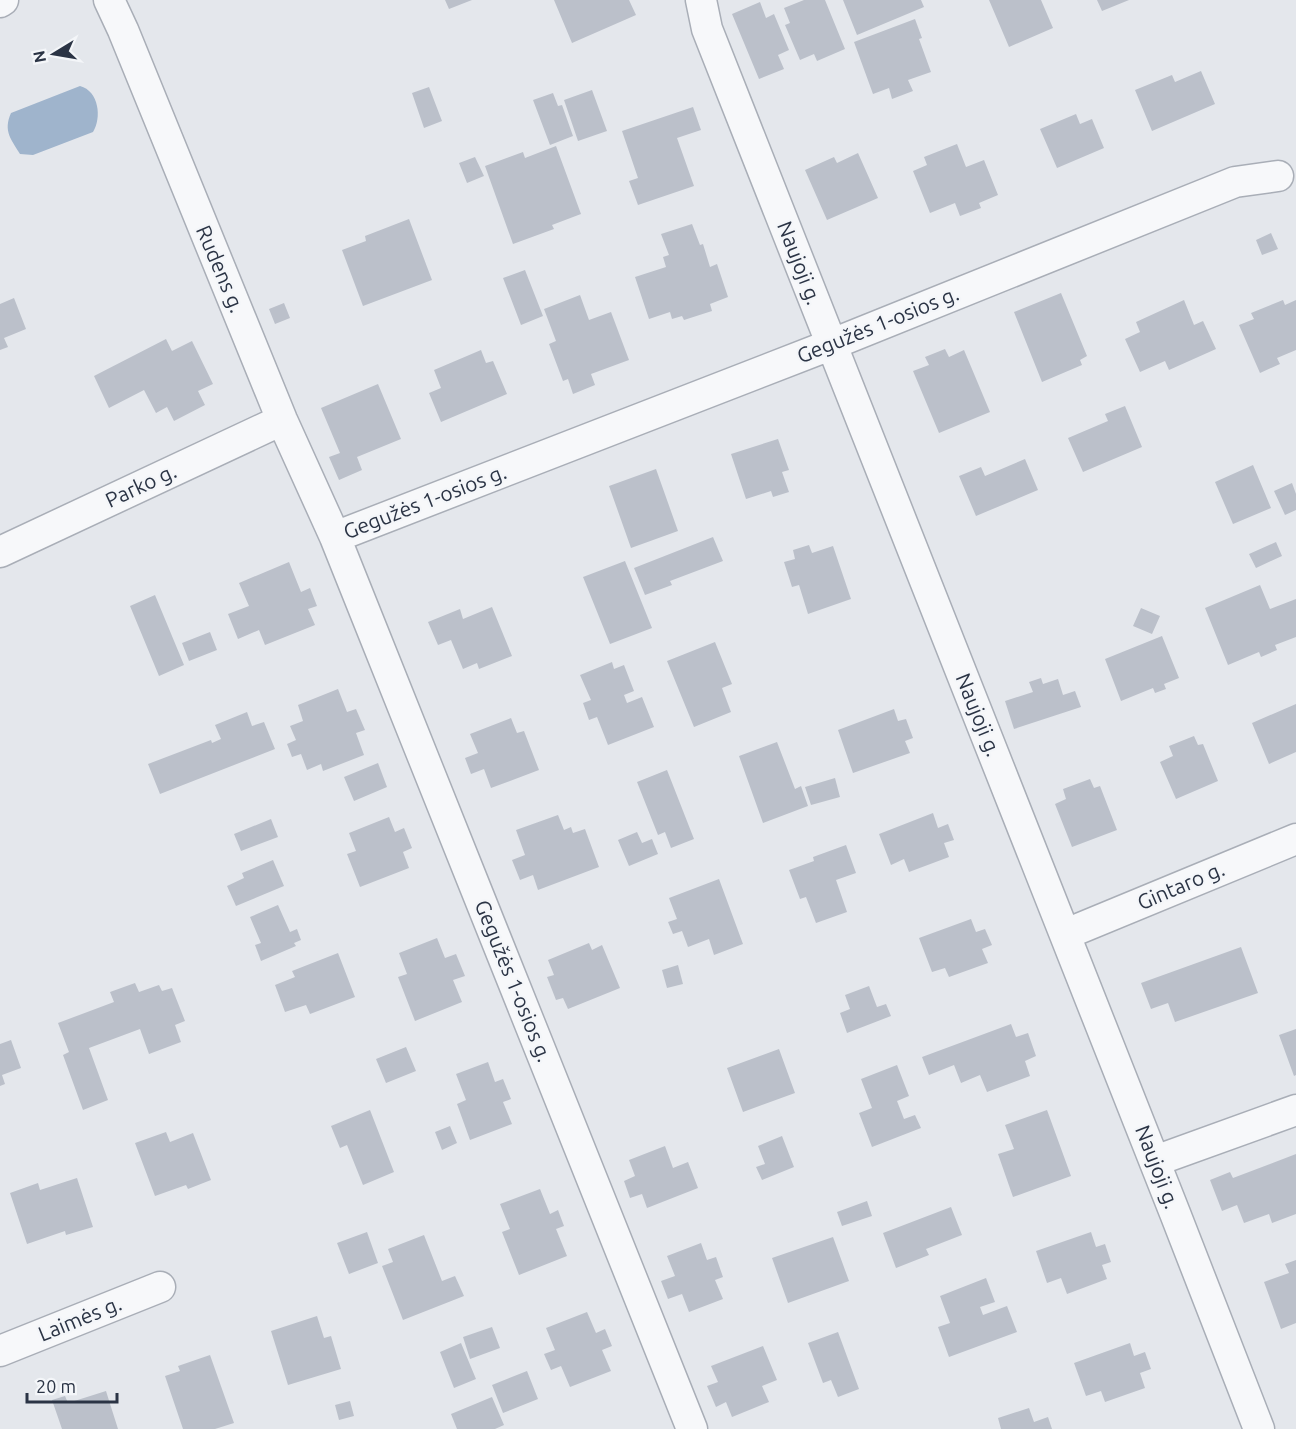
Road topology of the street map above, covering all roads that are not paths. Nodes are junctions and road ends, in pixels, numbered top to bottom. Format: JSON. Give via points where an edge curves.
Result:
{"nodes":[{"id":1,"x":109,"y":0,"type":"edge"},
{"id":2,"x":701,"y":0,"type":"edge"},
{"id":3,"x":1278,"y":176,"type":"dead end"},
{"id":4,"x":830,"y":345,"type":"junction"},
{"id":5,"x":282,"y":420,"type":"junction"},
{"id":6,"x":335,"y":537,"type":"junction"},
{"id":7,"x":0,"y":552,"type":"edge"},
{"id":8,"x":1296,"y":838,"type":"edge"},
{"id":9,"x":1066,"y":934,"type":"junction"},
{"id":10,"x":1296,"y":1110,"type":"edge"},
{"id":11,"x":1155,"y":1161,"type":"junction"},
{"id":12,"x":160,"y":1287,"type":"dead end"},
{"id":13,"x":0,"y":1351,"type":"edge"},
{"id":14,"x":692,"y":1429,"type":"edge"},
{"id":15,"x":1259,"y":1429,"type":"edge"}],
"edges":[{"from":1,"to":5,"type":"street","name":"Rudens g."},
{"from":2,"to":4,"type":"street","name":"Naujoji g.","via":[[707,29]]},
{"from":3,"to":4,"type":"street","name":"Gegužės 1-osios g.","via":[[1234,182]]},
{"from":4,"to":6,"type":"street","name":"Gegužės 1-osios g."},
{"from":4,"to":9,"type":"street","name":"Naujoji g."},
{"from":5,"to":6,"type":"street","name":"Rudens g."},
{"from":5,"to":7,"type":"street","name":"Parko g."},
{"from":6,"to":14,"type":"street","name":"Gegužės 1-osios g."},
{"from":8,"to":9,"type":"street","name":"Gintaro g."},
{"from":9,"to":11,"type":"street","name":"Naujoji g."},
{"from":10,"to":11,"type":"street"},
{"from":11,"to":15,"type":"street","name":"Naujoji g."},
{"from":12,"to":13,"type":"street","name":"Laimės g."}]}
